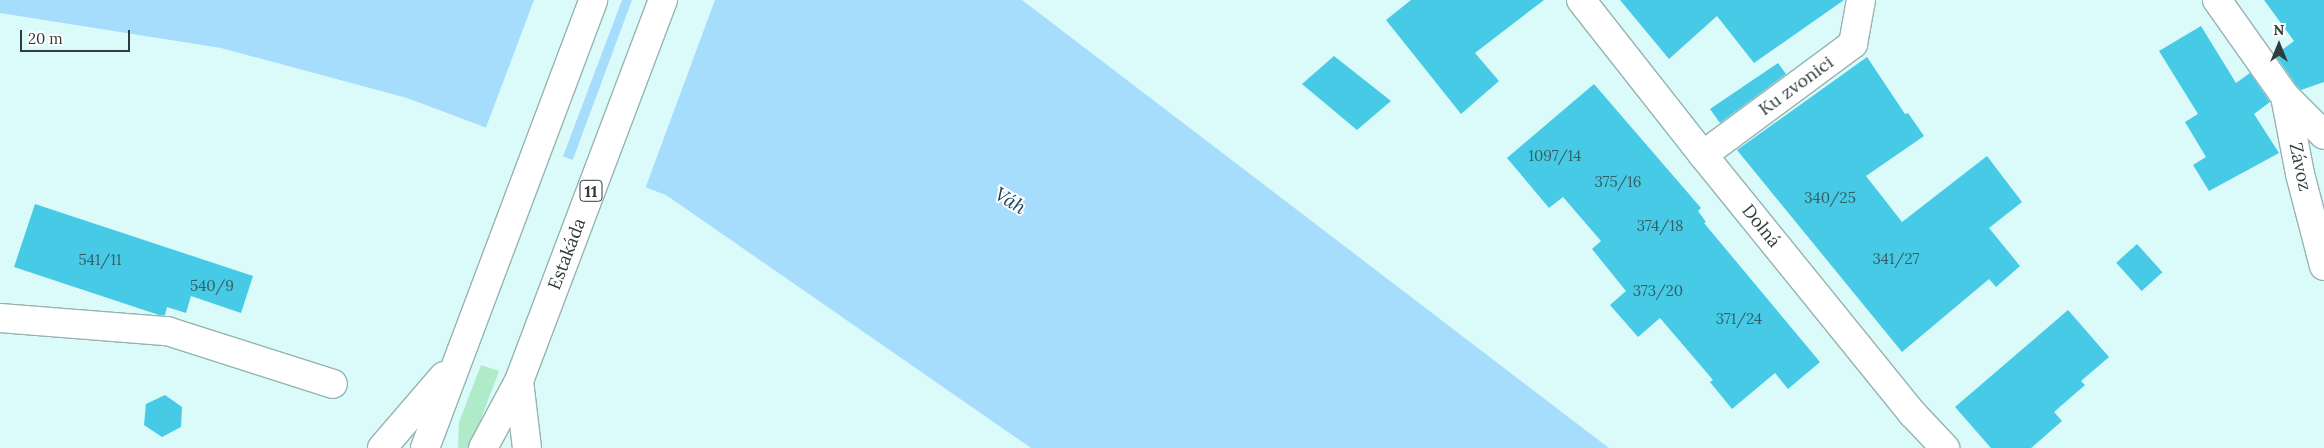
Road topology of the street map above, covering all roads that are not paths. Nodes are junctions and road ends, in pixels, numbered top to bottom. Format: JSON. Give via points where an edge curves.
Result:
{"nodes":[{"id":1,"x":593,"y":0,"type":"edge"},
{"id":2,"x":663,"y":0,"type":"edge"},
{"id":3,"x":1582,"y":0,"type":"edge"},
{"id":4,"x":1860,"y":0,"type":"edge"},
{"id":5,"x":2217,"y":0,"type":"edge"},
{"id":6,"x":2286,"y":96,"type":"junction"},
{"id":7,"x":2324,"y":135,"type":"edge"},
{"id":8,"x":1703,"y":155,"type":"junction"},
{"id":9,"x":2324,"y":266,"type":"edge"},
{"id":10,"x":0,"y":318,"type":"edge"},
{"id":11,"x":459,"y":357,"type":"junction"},
{"id":12,"x":519,"y":381,"type":"junction"},
{"id":13,"x":332,"y":384,"type":"dead end"},
{"id":14,"x":382,"y":448,"type":"edge"},
{"id":15,"x":425,"y":448,"type":"edge"},
{"id":16,"x":483,"y":448,"type":"edge"},
{"id":17,"x":527,"y":448,"type":"edge"},
{"id":18,"x":1945,"y":448,"type":"edge"}],
"edges":[{"from":1,"to":11,"type":"main road"},
{"from":2,"to":12,"type":"main road","name":"Estakáda","number":"11"},
{"from":3,"to":8,"type":"main road","name":"Dolná"},
{"from":4,"to":8,"type":"main road","name":"Ku zvonici","via":[[1853,44]]},
{"from":5,"to":6,"type":"main road"},
{"from":6,"to":7,"type":"main road"},
{"from":6,"to":9,"type":"main road","name":"Závoz","via":[[2300,174]]},
{"from":8,"to":18,"type":"main road","name":"Dolná","via":[[1913,414]]},
{"from":10,"to":13,"type":"main road","via":[[167,331]]},
{"from":11,"to":14,"type":"main road","via":[[400,431]]},
{"from":11,"to":15,"type":"main road"},
{"from":12,"to":16,"type":"main road","name":"Estakáda"},
{"from":12,"to":17,"type":"main road"}]}
